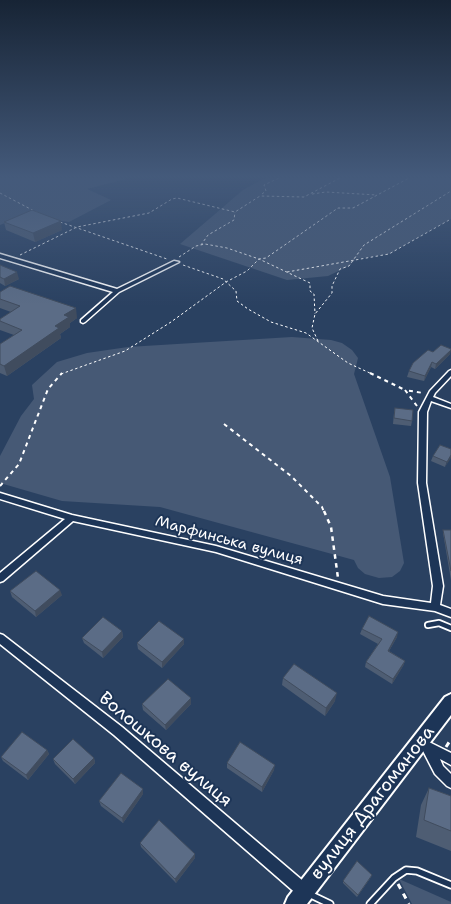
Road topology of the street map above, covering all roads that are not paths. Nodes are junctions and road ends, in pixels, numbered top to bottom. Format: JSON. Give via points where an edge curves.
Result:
{"nodes":[{"id":1,"x":0,"y":256,"type":"edge"},
{"id":2,"x":175,"y":262,"type":"road end"},
{"id":3,"x":116,"y":291,"type":"junction"},
{"id":4,"x":83,"y":321,"type":"dead end"},
{"id":5,"x":451,"y":372,"type":"edge"},
{"id":6,"x":430,"y":396,"type":"junction"},
{"id":7,"x":451,"y":406,"type":"edge"},
{"id":8,"x":0,"y":496,"type":"edge"},
{"id":9,"x":72,"y":518,"type":"junction"},
{"id":10,"x":0,"y":578,"type":"edge"},
{"id":11,"x":435,"y":607,"type":"junction"},
{"id":12,"x":451,"y":612,"type":"edge"},
{"id":13,"x":428,"y":626,"type":"dead end"},
{"id":14,"x":451,"y":628,"type":"edge"},
{"id":15,"x":0,"y":638,"type":"edge"},
{"id":16,"x":451,"y":702,"type":"edge"},
{"id":17,"x":423,"y":745,"type":"junction"},
{"id":18,"x":451,"y":759,"type":"edge"},
{"id":19,"x":451,"y":782,"type":"edge"},
{"id":20,"x":451,"y":885,"type":"edge"},
{"id":21,"x":301,"y":900,"type":"edge"},
{"id":22,"x":330,"y":904,"type":"edge"},
{"id":23,"x":370,"y":904,"type":"edge"}],
"edges":[{"from":1,"to":3,"type":"street"},
{"from":2,"to":3,"type":"street"},
{"from":3,"to":4,"type":"street"},
{"from":5,"to":6,"type":"street"},
{"from":6,"to":7,"type":"street"},
{"from":6,"to":11,"type":"street","via":[[423,412],[422,483],[438,586]]},
{"from":8,"to":9,"type":"street","name":"Марфинська вулиця"},
{"from":9,"to":10,"type":"street"},
{"from":9,"to":11,"type":"street","name":"Марфинська вулиця","via":[[216,549],[383,600]]},
{"from":11,"to":12,"type":"street","name":"Марфинська вулиця"},
{"from":13,"to":14,"type":"lane","via":[[439,623]]},
{"from":15,"to":21,"type":"street","name":"Волошкова вулиця","via":[[118,731]]},
{"from":16,"to":17,"type":"street","name":"вулиця Драгоманова"},
{"from":17,"to":18,"type":"street"},
{"from":17,"to":19,"type":"street"},
{"from":17,"to":21,"type":"street","name":"вулиця Драгоманова"},
{"from":20,"to":23,"type":"lane","via":[[413,870],[403,872]]},
{"from":21,"to":22,"type":"lane"}]}
